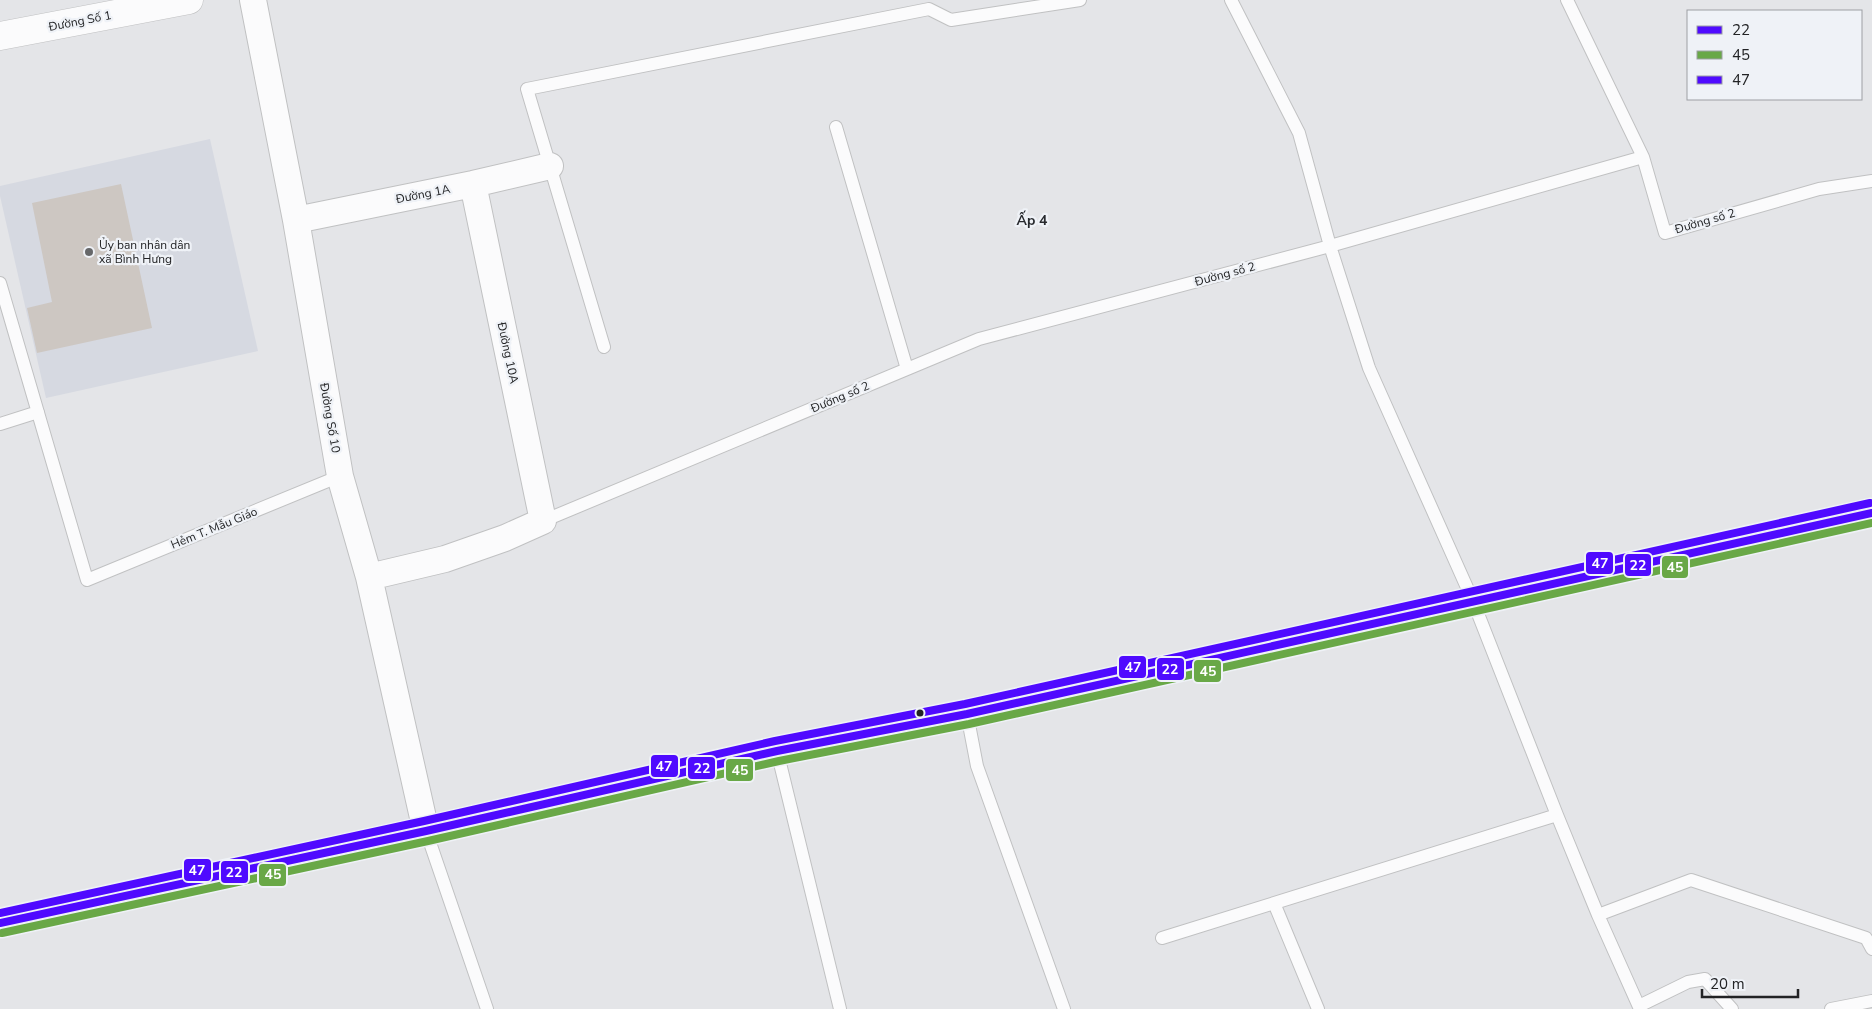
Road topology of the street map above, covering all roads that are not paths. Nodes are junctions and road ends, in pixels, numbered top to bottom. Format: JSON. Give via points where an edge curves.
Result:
{"nodes":[{"id":1,"x":189,"y":0,"type":"edge"},
{"id":2,"x":253,"y":0,"type":"edge"},
{"id":3,"x":1080,"y":0,"type":"edge"},
{"id":4,"x":1231,"y":0,"type":"edge"},
{"id":5,"x":1567,"y":0,"type":"edge"},
{"id":6,"x":0,"y":36,"type":"edge"},
{"id":7,"x":836,"y":127,"type":"dead end"},
{"id":8,"x":1643,"y":157,"type":"junction"},
{"id":9,"x":550,"y":166,"type":"junction"},
{"id":10,"x":1872,"y":181,"type":"edge"},
{"id":11,"x":473,"y":184,"type":"junction"},
{"id":12,"x":296,"y":220,"type":"junction"},
{"id":13,"x":1330,"y":246,"type":"junction"},
{"id":14,"x":0,"y":283,"type":"edge"},
{"id":15,"x":604,"y":347,"type":"dead end"},
{"id":16,"x":907,"y":369,"type":"junction"},
{"id":17,"x":38,"y":412,"type":"junction"},
{"id":18,"x":0,"y":424,"type":"edge"},
{"id":19,"x":340,"y":476,"type":"junction"},
{"id":20,"x":1872,"y":513,"type":"edge"},
{"id":21,"x":543,"y":521,"type":"junction"},
{"id":22,"x":369,"y":577,"type":"junction"},
{"id":23,"x":1473,"y":601,"type":"junction"},
{"id":24,"x":967,"y":714,"type":"junction"},
{"id":25,"x":777,"y":751,"type":"junction"},
{"id":26,"x":1557,"y":815,"type":"junction"},
{"id":27,"x":426,"y":831,"type":"junction"},
{"id":28,"x":1274,"y":904,"type":"junction"},
{"id":29,"x":1598,"y":915,"type":"junction"},
{"id":30,"x":0,"y":924,"type":"edge"},
{"id":31,"x":1162,"y":938,"type":"dead end"},
{"id":32,"x":1872,"y":949,"type":"edge"},
{"id":33,"x":1872,"y":1001,"type":"edge"},
{"id":34,"x":1640,"y":1008,"type":"edge"},
{"id":35,"x":487,"y":1009,"type":"edge"},
{"id":36,"x":840,"y":1009,"type":"edge"},
{"id":37,"x":1064,"y":1009,"type":"edge"},
{"id":38,"x":1318,"y":1009,"type":"edge"},
{"id":39,"x":1732,"y":1009,"type":"edge"},
{"id":40,"x":1831,"y":1009,"type":"edge"}],
"edges":[{"from":1,"to":6,"type":"main road","name":"Đường Số 1"},
{"from":2,"to":12,"type":"street","name":"Đường Số 10"},
{"from":3,"to":9,"type":"lane","via":[[952,20],[929,9],[527,89]]},
{"from":4,"to":13,"type":"lane","via":[[1299,132]]},
{"from":5,"to":8,"type":"lane"},
{"from":7,"to":16,"type":"lane"},
{"from":8,"to":10,"type":"lane","name":"Đường số 2","via":[[1665,233],[1819,190]]},
{"from":8,"to":13,"type":"lane","name":"Đường số 2"},
{"from":9,"to":11,"type":"street","name":"Đường 1A"},
{"from":9,"to":15,"type":"lane"},
{"from":11,"to":12,"type":"street","name":"Đường 1A"},
{"from":11,"to":21,"type":"street","name":"Đường 10A"},
{"from":12,"to":19,"type":"street","name":"Đường Số 10"},
{"from":13,"to":16,"type":"lane","name":"Đường số 2","via":[[979,339]]},
{"from":13,"to":23,"type":"lane","via":[[1369,368]]},
{"from":14,"to":17,"type":"lane"},
{"from":16,"to":21,"type":"lane","name":"Đường số 2"},
{"from":17,"to":18,"type":"lane"},
{"from":17,"to":19,"type":"lane","name":"Hẻm T. Mẫu Giáo","via":[[87,580]]},
{"from":19,"to":22,"type":"street","name":"Đường Số 10"},
{"from":20,"to":23,"type":"main road"},
{"from":21,"to":22,"type":"street","via":[[446,559]]},
{"from":22,"to":27,"type":"street","name":"Đường Số 10"},
{"from":23,"to":24,"type":"main road"},
{"from":23,"to":26,"type":"lane"},
{"from":24,"to":25,"type":"main road"},
{"from":24,"to":37,"type":"lane","via":[[977,766]]},
{"from":25,"to":27,"type":"main road"},
{"from":25,"to":36,"type":"lane"},
{"from":26,"to":28,"type":"lane"},
{"from":26,"to":29,"type":"lane"},
{"from":27,"to":30,"type":"main road"},
{"from":27,"to":35,"type":"lane"},
{"from":28,"to":31,"type":"lane"},
{"from":28,"to":38,"type":"lane"},
{"from":29,"to":32,"type":"lane","via":[[1691,880],[1866,938]]},
{"from":29,"to":34,"type":"lane"},
{"from":33,"to":40,"type":"lane"},
{"from":34,"to":39,"type":"lane","via":[[1688,982],[1705,979]]}]}
